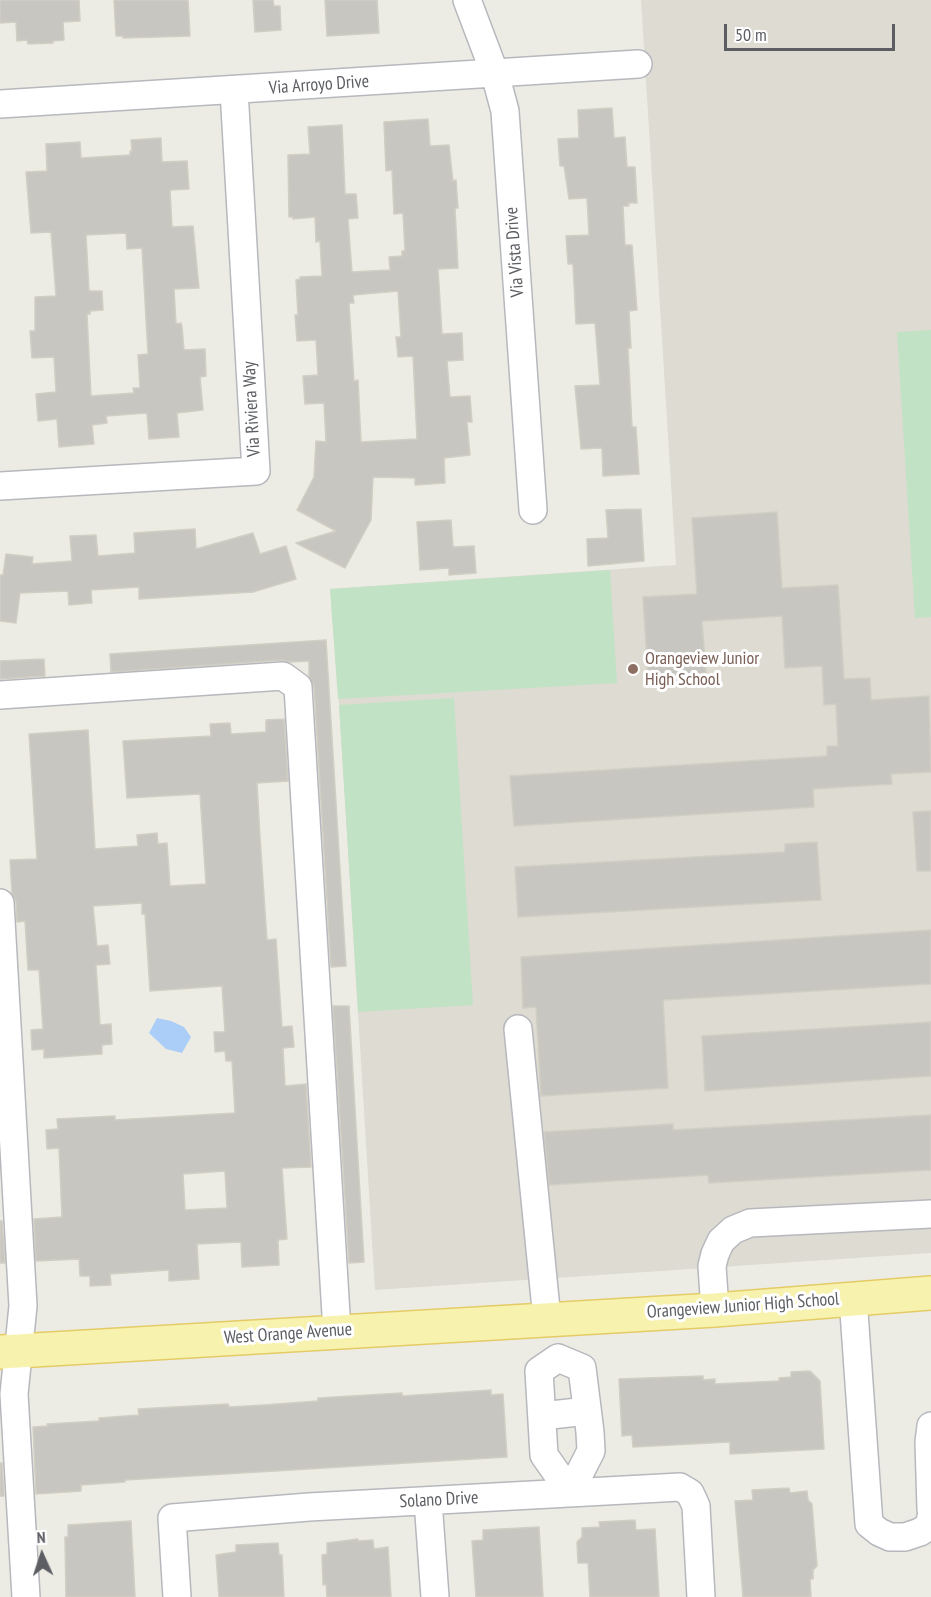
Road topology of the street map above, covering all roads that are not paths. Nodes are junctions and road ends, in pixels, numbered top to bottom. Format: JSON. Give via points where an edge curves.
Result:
{"nodes":[{"id":1,"x":467,"y":0,"type":"edge"},
{"id":2,"x":638,"y":64,"type":"dead end"},
{"id":3,"x":495,"y":74,"type":"junction"},
{"id":4,"x":234,"y":90,"type":"junction"},
{"id":5,"x":0,"y":104,"type":"edge"},
{"id":6,"x":0,"y":486,"type":"edge"},
{"id":7,"x":533,"y":510,"type":"dead end"},
{"id":8,"x":0,"y":695,"type":"edge"},
{"id":9,"x":0,"y":903,"type":"edge"},
{"id":10,"x":518,"y":1029,"type":"dead end"},
{"id":11,"x":931,"y":1214,"type":"edge"},
{"id":12,"x":931,"y":1293,"type":"edge"},
{"id":13,"x":853,"y":1298,"type":"junction"},
{"id":14,"x":715,"y":1310,"type":"junction"},
{"id":15,"x":551,"y":1318,"type":"junction"},
{"id":16,"x":337,"y":1331,"type":"junction"},
{"id":17,"x":10,"y":1351,"type":"edge"},
{"id":18,"x":558,"y":1358,"type":"junction"},
{"id":19,"x":587,"y":1411,"type":"junction"},
{"id":20,"x":542,"y":1416,"type":"junction"},
{"id":21,"x":931,"y":1426,"type":"edge"},
{"id":22,"x":570,"y":1492,"type":"junction"},
{"id":23,"x":428,"y":1501,"type":"junction"},
{"id":24,"x":931,"y":1509,"type":"edge"},
{"id":25,"x":931,"y":1517,"type":"edge"},
{"id":26,"x":26,"y":1597,"type":"edge"},
{"id":27,"x":177,"y":1597,"type":"edge"},
{"id":28,"x":435,"y":1597,"type":"edge"},
{"id":29,"x":701,"y":1597,"type":"edge"}],
"edges":[{"from":1,"to":3,"type":"street","name":"Via Vista Drive"},
{"from":2,"to":3,"type":"street","name":"Via Arroyo Drive"},
{"from":3,"to":4,"type":"street","name":"Via Arroyo Drive"},
{"from":3,"to":7,"type":"street","name":"Via Vista Drive","via":[[505,111]]},
{"from":4,"to":5,"type":"street","name":"Via Arroyo Drive"},
{"from":4,"to":6,"type":"street","name":"Via Riviera Way","via":[[256,471]]},
{"from":8,"to":16,"type":"street","via":[[283,676],[298,687]]},
{"from":9,"to":17,"type":"street","via":[[23,1306]]},
{"from":10,"to":15,"type":"street"},
{"from":11,"to":14,"type":"street","via":[[750,1223],[733,1230],[721,1241],[712,1266]]},
{"from":12,"to":13,"type":"main road","name":"Orangeview Junior High School"},
{"from":13,"to":14,"type":"main road","name":"Orangeview Junior High School"},
{"from":13,"to":25,"type":"street","via":[[869,1524],[890,1537],[905,1538],[929,1526]]},
{"from":14,"to":15,"type":"main road","name":"Orangeview Junior High School"},
{"from":15,"to":16,"type":"main road","name":"West Orange Avenue"},
{"from":15,"to":18,"type":"street"},
{"from":16,"to":17,"type":"main road","name":"West Orange Avenue"},
{"from":17,"to":26,"type":"street"},
{"from":18,"to":19,"type":"street","via":[[582,1368]]},
{"from":18,"to":20,"type":"street","via":[[539,1371]]},
{"from":19,"to":20,"type":"street"},
{"from":19,"to":22,"type":"street","via":[[591,1451]]},
{"from":20,"to":22,"type":"street","via":[[544,1455]]},
{"from":21,"to":24,"type":"street"},
{"from":22,"to":23,"type":"street","name":"Solano Drive"},
{"from":22,"to":29,"type":"street","name":"Solano Drive","via":[[680,1486],[690,1492],[696,1506]]},
{"from":23,"to":27,"type":"street","name":"Solano Drive","via":[[172,1518]]},
{"from":23,"to":28,"type":"street"}]}
